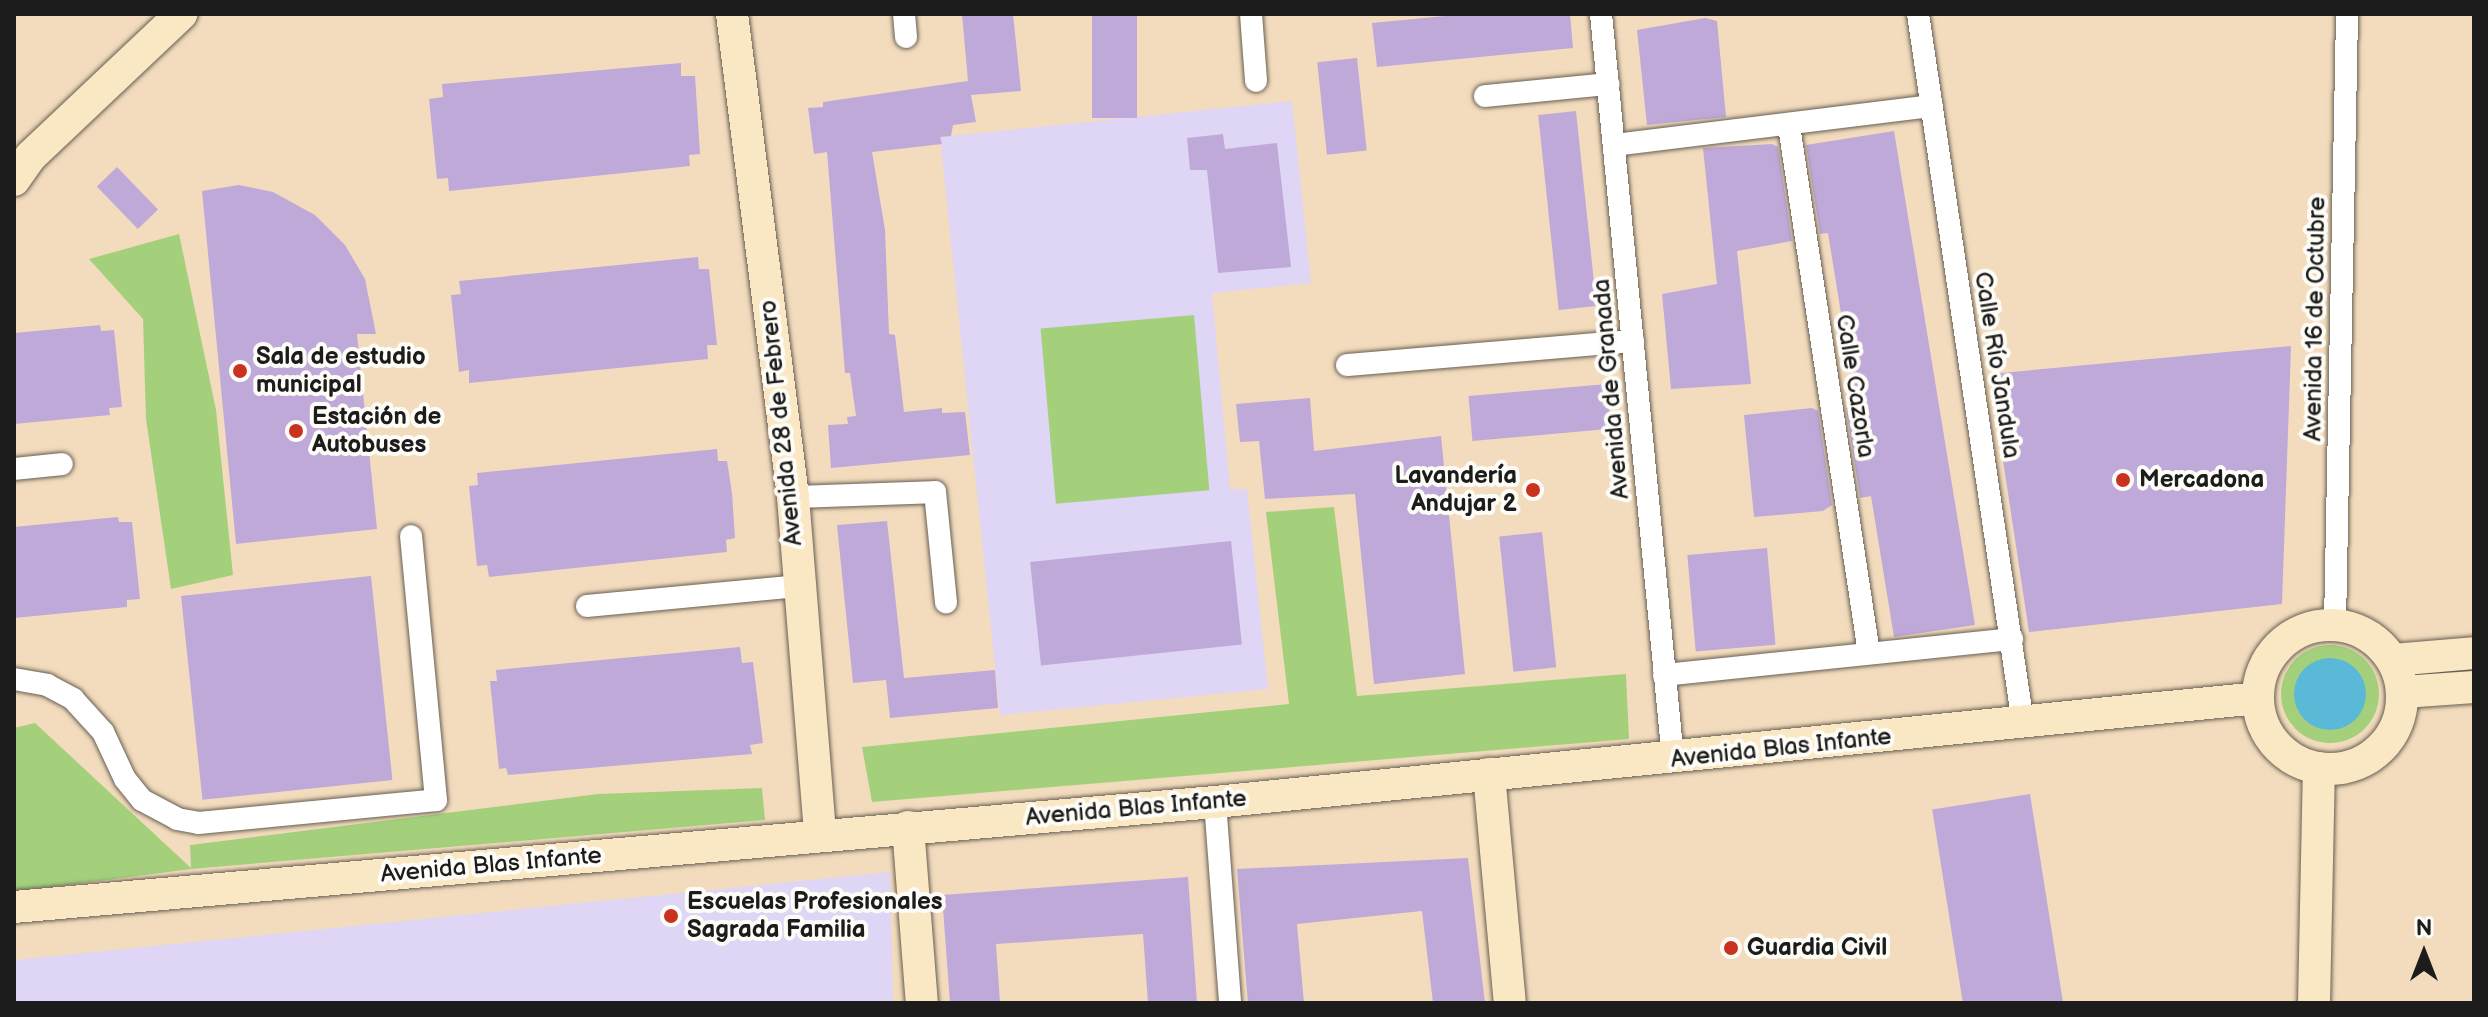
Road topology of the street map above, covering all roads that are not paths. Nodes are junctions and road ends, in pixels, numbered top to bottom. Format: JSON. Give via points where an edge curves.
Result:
{"nodes":[{"id":1,"x":181,"y":14,"type":"edge"},
{"id":2,"x":732,"y":14,"type":"edge"},
{"id":3,"x":904,"y":14,"type":"edge"},
{"id":4,"x":1251,"y":14,"type":"edge"},
{"id":5,"x":1601,"y":14,"type":"edge"},
{"id":6,"x":1918,"y":14,"type":"edge"},
{"id":7,"x":2347,"y":14,"type":"edge"},
{"id":8,"x":906,"y":37,"type":"dead end"},
{"id":9,"x":1256,"y":81,"type":"dead end"},
{"id":10,"x":1608,"y":84,"type":"junction"},
{"id":11,"x":1485,"y":96,"type":"dead end"},
{"id":12,"x":1932,"y":106,"type":"junction"},
{"id":13,"x":1789,"y":126,"type":"junction"},
{"id":14,"x":1614,"y":145,"type":"junction"},
{"id":15,"x":20,"y":158,"type":"edge"},
{"id":16,"x":1633,"y":341,"type":"junction"},
{"id":17,"x":1347,"y":365,"type":"dead end"},
{"id":18,"x":62,"y":464,"type":"dead end"},
{"id":19,"x":14,"y":469,"type":"edge"},
{"id":20,"x":793,"y":497,"type":"junction"},
{"id":21,"x":411,"y":536,"type":"dead end"},
{"id":22,"x":797,"y":586,"type":"junction"},
{"id":23,"x":946,"y":602,"type":"dead end"},
{"id":24,"x":587,"y":606,"type":"dead end"},
{"id":25,"x":2335,"y":624,"type":"junction"},
{"id":26,"x":2012,"y":639,"type":"junction"},
{"id":27,"x":1869,"y":653,"type":"junction"},
{"id":28,"x":2474,"y":653,"type":"edge"},
{"id":29,"x":2393,"y":660,"type":"junction"},
{"id":30,"x":1664,"y":675,"type":"junction"},
{"id":31,"x":14,"y":679,"type":"edge"},
{"id":32,"x":2474,"y":687,"type":"edge"},
{"id":33,"x":2403,"y":692,"type":"junction"},
{"id":34,"x":2258,"y":698,"type":"junction"},
{"id":35,"x":2023,"y":723,"type":"junction"},
{"id":36,"x":1673,"y":759,"type":"junction"},
{"id":37,"x":2319,"y":768,"type":"junction"},
{"id":38,"x":1489,"y":774,"type":"junction"},
{"id":39,"x":1215,"y":802,"type":"junction"},
{"id":40,"x":908,"y":827,"type":"junction"},
{"id":41,"x":820,"y":834,"type":"junction"},
{"id":42,"x":14,"y":907,"type":"edge"},
{"id":43,"x":922,"y":1003,"type":"edge"},
{"id":44,"x":1230,"y":1003,"type":"edge"},
{"id":45,"x":1510,"y":1003,"type":"edge"},
{"id":46,"x":2314,"y":1003,"type":"edge"}],
"edges":[{"from":1,"to":15,"type":"main road"},
{"from":2,"to":20,"type":"main road","name":"Avenida 28 de Febrero"},
{"from":3,"to":8,"type":"street"},
{"from":4,"to":9,"type":"street"},
{"from":5,"to":10,"type":"street","name":"Avenida de Granada"},
{"from":6,"to":12,"type":"street","name":"Calle Río Jandula"},
{"from":7,"to":25,"type":"street","name":"Avenida 16 de Octubre"},
{"from":10,"to":11,"type":"street"},
{"from":10,"to":14,"type":"street","name":"Avenida de Granada"},
{"from":12,"to":13,"type":"street"},
{"from":12,"to":26,"type":"street","name":"Calle Río Jandula"},
{"from":13,"to":14,"type":"street"},
{"from":13,"to":27,"type":"street","name":"Calle Cazorla"},
{"from":14,"to":16,"type":"street","name":"Avenida de Granada"},
{"from":16,"to":17,"type":"street"},
{"from":16,"to":30,"type":"street","name":"Avenida de Granada"},
{"from":18,"to":19,"type":"street"},
{"from":20,"to":22,"type":"main road","name":"Avenida 28 de Febrero"},
{"from":20,"to":23,"type":"street","via":[[935,492]]},
{"from":21,"to":31,"type":"street","via":[[436,800],[199,823],[177,819],[142,800],[125,779],[103,732],[73,699],[47,685]]},
{"from":22,"to":24,"type":"street"},
{"from":22,"to":41,"type":"main road","name":"Avenida 28 de Febrero"},
{"from":25,"to":29,"type":"main road","via":[[2368,636]]},
{"from":25,"to":34,"type":"main road","via":[[2289,637],[2261,675]]},
{"from":26,"to":27,"type":"street"},
{"from":26,"to":35,"type":"street","name":"Calle Río Jandula"},
{"from":27,"to":30,"type":"street"},
{"from":28,"to":29,"type":"main road"},
{"from":29,"to":33,"type":"main road"},
{"from":30,"to":36,"type":"street","name":"Avenida de Granada"},
{"from":32,"to":33,"type":"main road"},
{"from":33,"to":37,"type":"main road","via":[[2393,733],[2379,750],[2362,762]]},
{"from":34,"to":35,"type":"main road","name":"Avenida Blas Infante"},
{"from":34,"to":37,"type":"main road","via":[[2269,736],[2291,757]]},
{"from":35,"to":36,"type":"main road","name":"Avenida Blas Infante"},
{"from":36,"to":38,"type":"main road","name":"Avenida Blas Infante"},
{"from":37,"to":46,"type":"main road"},
{"from":38,"to":39,"type":"main road","name":"Avenida Blas Infante"},
{"from":38,"to":45,"type":"main road"},
{"from":39,"to":40,"type":"main road","name":"Avenida Blas Infante"},
{"from":39,"to":44,"type":"street"},
{"from":40,"to":41,"type":"main road","name":"Avenida Blas Infante"},
{"from":40,"to":43,"type":"main road"},
{"from":41,"to":42,"type":"main road","name":"Avenida Blas Infante"}]}
